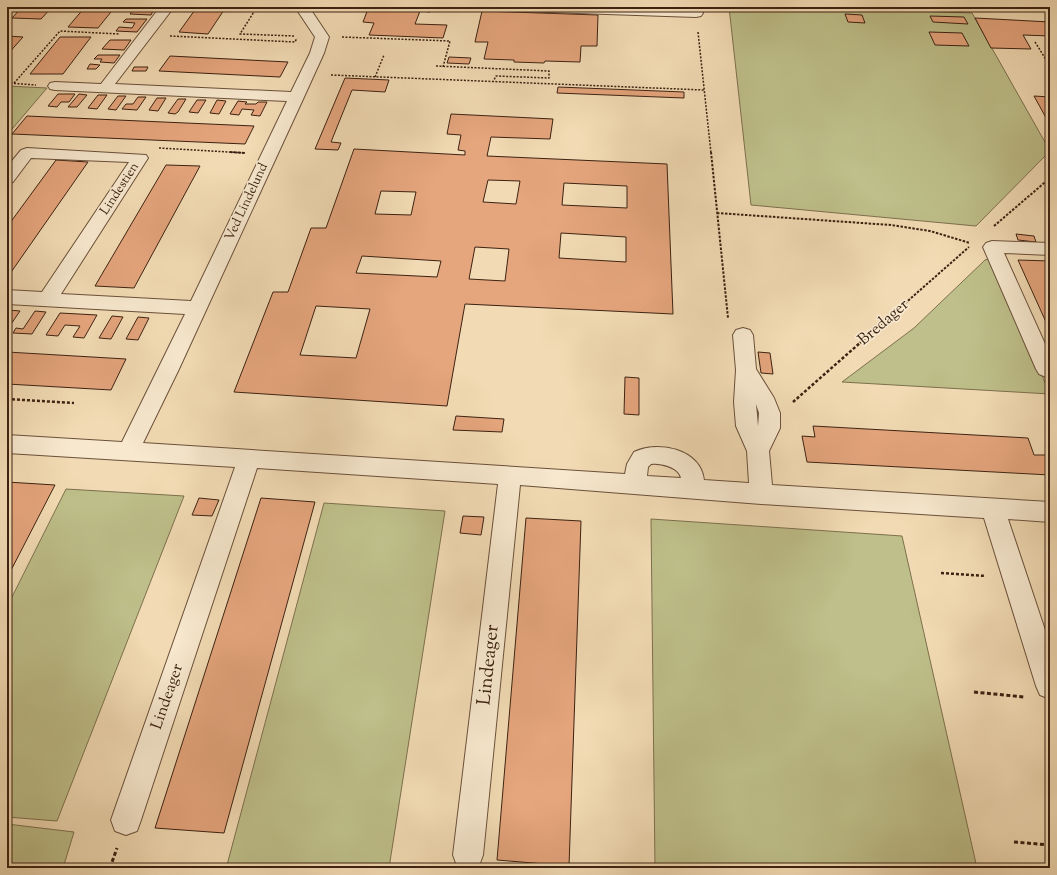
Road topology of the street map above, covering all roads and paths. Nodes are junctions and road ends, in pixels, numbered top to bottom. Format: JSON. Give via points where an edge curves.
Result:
{"nodes":[{"id":1,"x":167,"y":7,"type":"edge"},
{"id":2,"x":302,"y":7,"type":"edge"},
{"id":3,"x":517,"y":7,"type":"edge"},
{"id":4,"x":977,"y":7,"type":"edge"},
{"id":5,"x":999,"y":7,"type":"edge"},
{"id":6,"x":1050,"y":10,"type":"edge"},
{"id":7,"x":696,"y":13,"type":"joint"},
{"id":8,"x":240,"y":34,"type":"dead end"},
{"id":9,"x":237,"y":39,"type":"dead end"},
{"id":10,"x":1035,"y":42,"type":"dead end"},
{"id":11,"x":384,"y":55,"type":"dead end"},
{"id":12,"x":436,"y":66,"type":"dead end"},
{"id":13,"x":1050,"y":66,"type":"edge"},
{"id":14,"x":335,"y":76,"type":"dead end"},
{"id":15,"x":375,"y":77,"type":"junction"},
{"id":16,"x":494,"y":82,"type":"junction"},
{"id":17,"x":7,"y":83,"type":"edge"},
{"id":18,"x":55,"y":86,"type":"joint"},
{"id":19,"x":105,"y":88,"type":"junction"},
{"id":20,"x":704,"y":90,"type":"junction"},
{"id":21,"x":297,"y":97,"type":"junction"},
{"id":22,"x":7,"y":178,"type":"edge"},
{"id":23,"x":1050,"y":178,"type":"edge"},
{"id":24,"x":717,"y":213,"type":"junction"},
{"id":25,"x":991,"y":238,"type":"junction"},
{"id":26,"x":1050,"y":249,"type":"edge"},
{"id":27,"x":7,"y":297,"type":"edge"},
{"id":28,"x":47,"y":300,"type":"junction"},
{"id":29,"x":198,"y":308,"type":"junction"},
{"id":30,"x":743,"y":335,"type":"joint"},
{"id":31,"x":1046,"y":369,"type":"dead end"},
{"id":32,"x":7,"y":399,"type":"edge"},
{"id":33,"x":74,"y":403,"type":"dead end"},
{"id":34,"x":787,"y":406,"type":"dead end"},
{"id":35,"x":7,"y":444,"type":"edge"},
{"id":36,"x":128,"y":452,"type":"junction"},
{"id":37,"x":249,"y":459,"type":"junction"},
{"id":38,"x":510,"y":476,"type":"junction"},
{"id":39,"x":636,"y":485,"type":"junction"},
{"id":40,"x":693,"y":489,"type":"junction"},
{"id":41,"x":761,"y":494,"type":"junction"},
{"id":42,"x":993,"y":508,"type":"junction"},
{"id":43,"x":1050,"y":512,"type":"edge"},
{"id":44,"x":1050,"y":686,"type":"edge"},
{"id":45,"x":974,"y":692,"type":"dead end"},
{"id":46,"x":1027,"y":697,"type":"dead end"},
{"id":47,"x":126,"y":820,"type":"dead end"},
{"id":48,"x":1014,"y":842,"type":"dead end"},
{"id":49,"x":1050,"y":845,"type":"edge"},
{"id":50,"x":468,"y":855,"type":"dead end"}],
"edges":[{"from":1,"to":19,"type":"street"},
{"from":2,"to":21,"type":"street","name":"Ved Lindelund","via":[[322,37]]},
{"from":3,"to":7,"type":"street"},
{"from":4,"to":5,"type":"path"},
{"from":5,"to":6,"type":"path"},
{"from":7,"to":20,"type":"path"},
{"from":8,"to":9,"type":"path"},
{"from":10,"to":13,"type":"path"},
{"from":11,"to":15,"type":"path"},
{"from":12,"to":16,"type":"path","via":[[549,71],[549,78],[496,76]]},
{"from":14,"to":15,"type":"path"},
{"from":15,"to":16,"type":"path"},
{"from":16,"to":20,"type":"path"},
{"from":17,"to":18,"type":"path"},
{"from":18,"to":19,"type":"street"},
{"from":19,"to":21,"type":"street"},
{"from":20,"to":24,"type":"path"},
{"from":21,"to":29,"type":"street","name":"Ved Lindelund"},
{"from":22,"to":28,"type":"street","name":"Lindestien","via":[[27,153],[140,158]]},
{"from":23,"to":25,"type":"path"},
{"from":24,"to":30,"type":"path","via":[[729,326]]},
{"from":24,"to":34,"type":"path","name":"Bredager","via":[[891,225],[930,231],[973,244]]},
{"from":25,"to":26,"type":"street"},
{"from":25,"to":31,"type":"street"},
{"from":27,"to":28,"type":"street"},
{"from":28,"to":29,"type":"street"},
{"from":29,"to":36,"type":"street","name":"Ved Lindelund"},
{"from":30,"to":41,"type":"street","via":[[746,370],[766,402],[769,416],[770,426],[758,451]]},
{"from":32,"to":33,"type":"path"},
{"from":35,"to":36,"type":"street"},
{"from":36,"to":37,"type":"street"},
{"from":37,"to":38,"type":"street"},
{"from":37,"to":47,"type":"street","name":"Lindeager"},
{"from":38,"to":39,"type":"street"},
{"from":38,"to":50,"type":"street","name":"Lindeager"},
{"from":39,"to":40,"type":"street"},
{"from":39,"to":40,"type":"street","via":[[637,469],[641,460],[650,454],[674,459],[686,466],[691,472]]},
{"from":40,"to":41,"type":"street"},
{"from":41,"to":42,"type":"street"},
{"from":42,"to":43,"type":"street"},
{"from":42,"to":44,"type":"street"},
{"from":45,"to":46,"type":"path"},
{"from":48,"to":49,"type":"path"}]}
